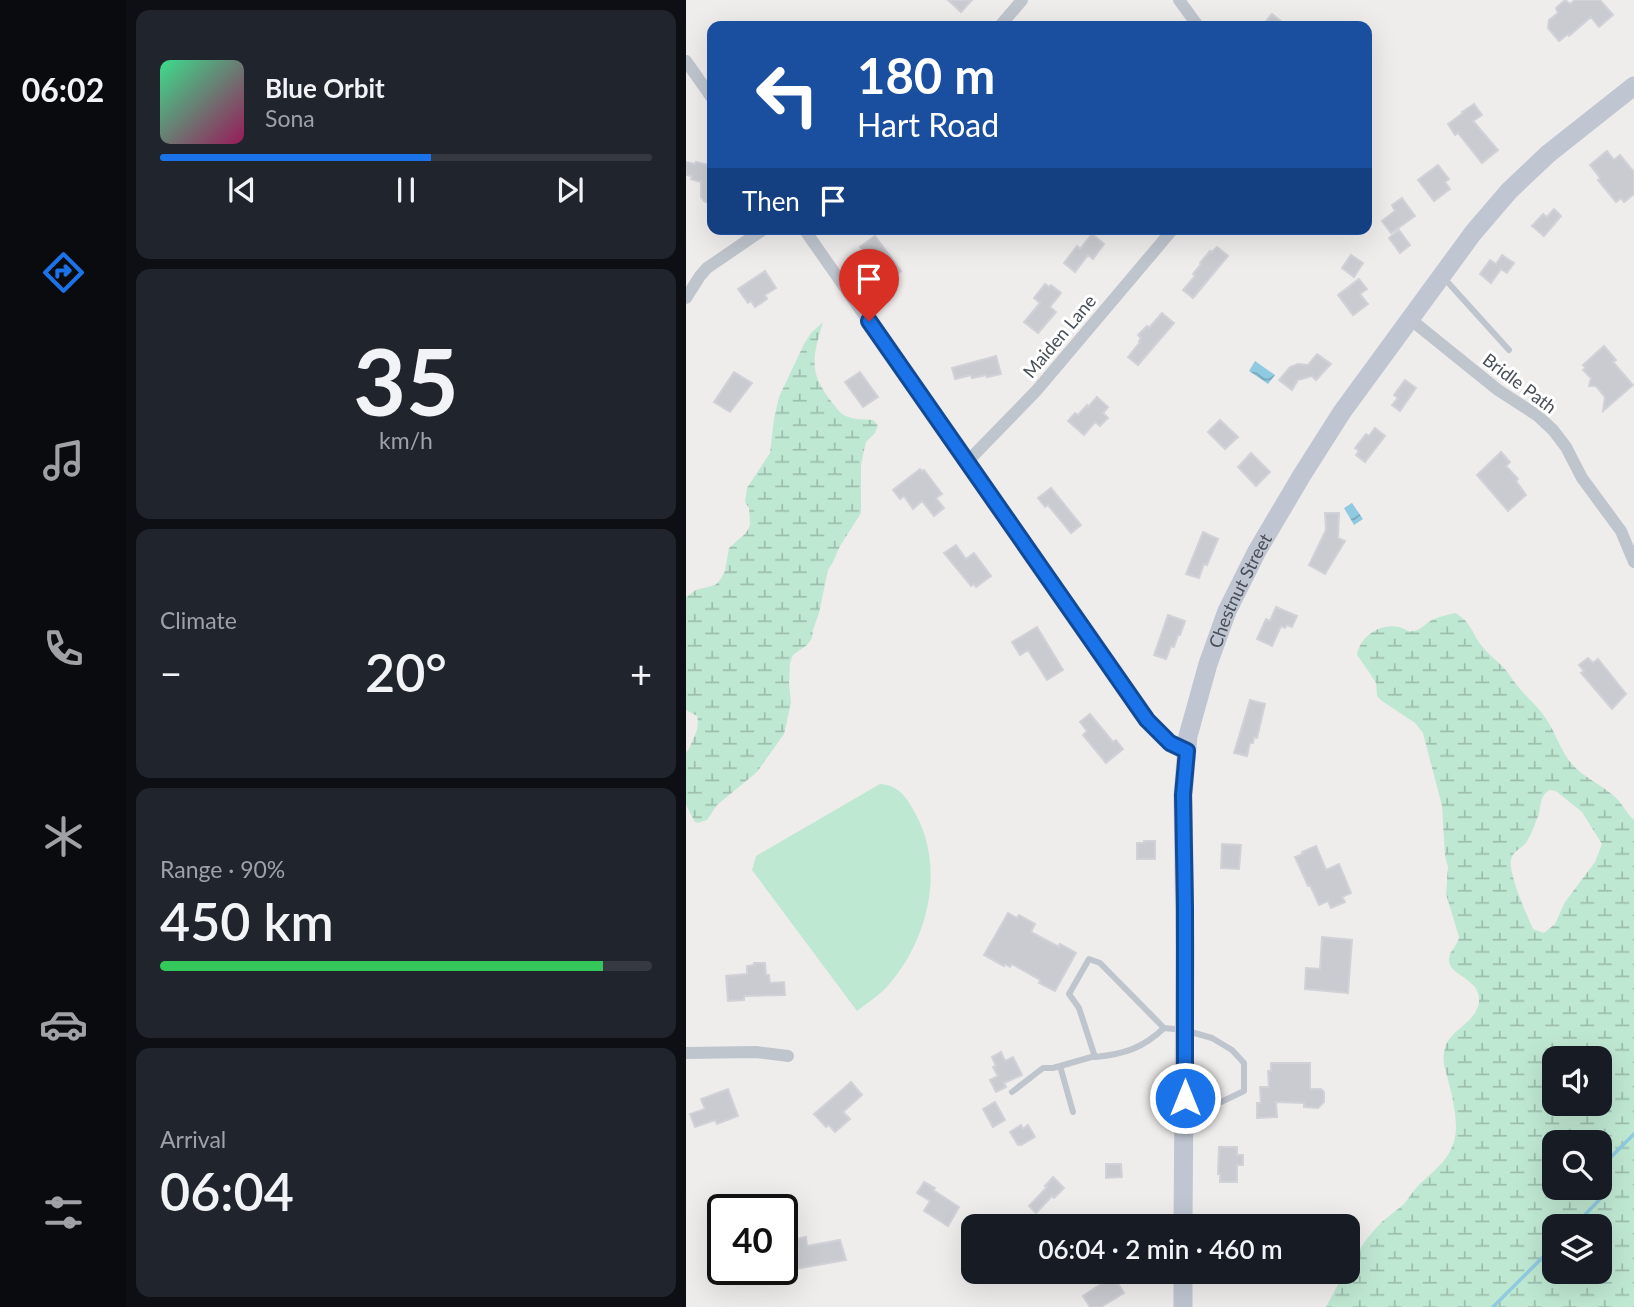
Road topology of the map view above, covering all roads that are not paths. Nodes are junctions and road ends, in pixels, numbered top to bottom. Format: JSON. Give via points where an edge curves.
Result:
{"nodes":[{"id":1,"x":1022,"y":0,"type":"edge"},
{"id":2,"x":1179,"y":0,"type":"edge"},
{"id":3,"x":1004,"y":21,"type":"edge"},
{"id":4,"x":1194,"y":21,"type":"edge"},
{"id":5,"x":686,"y":61,"type":"edge"},
{"id":6,"x":1633,"y":89,"type":"edge"},
{"id":7,"x":707,"y":91,"type":"edge"},
{"id":8,"x":755,"y":235,"type":"edge"},
{"id":9,"x":808,"y":235,"type":"edge"},
{"id":10,"x":1168,"y":235,"type":"edge"},
{"id":11,"x":1442,"y":275,"type":"junction"},
{"id":12,"x":686,"y":298,"type":"edge"},
{"id":13,"x":1410,"y":319,"type":"junction"},
{"id":14,"x":1509,"y":350,"type":"dead end"},
{"id":15,"x":967,"y":462,"type":"junction"},
{"id":16,"x":1634,"y":562,"type":"edge"},
{"id":17,"x":1187,"y":751,"type":"junction"},
{"id":18,"x":1164,"y":1028,"type":"junction"},
{"id":19,"x":1184,"y":1030,"type":"junction"},
{"id":20,"x":686,"y":1053,"type":"edge"},
{"id":21,"x":788,"y":1056,"type":"dead end"},
{"id":22,"x":1095,"y":1056,"type":"junction"},
{"id":23,"x":1060,"y":1066,"type":"junction"},
{"id":24,"x":1012,"y":1092,"type":"dead end"},
{"id":25,"x":1185,"y":1098,"type":"junction"},
{"id":26,"x":1073,"y":1112,"type":"dead end"},
{"id":27,"x":1183,"y":1214,"type":"edge"},
{"id":28,"x":1183,"y":1284,"type":"edge"},
{"id":29,"x":1183,"y":1307,"type":"edge"}],
"edges":[{"from":1,"to":3,"type":"street"},
{"from":2,"to":4,"type":"street"},
{"from":5,"to":7,"type":"street"},
{"from":6,"to":11,"type":"street","name":"Chestnut Street","via":[[1564,140],[1509,191]]},
{"from":8,"to":12,"type":"street","via":[[707,268]]},
{"from":9,"to":15,"type":"street"},
{"from":10,"to":15,"type":"street","name":"Maiden Lane","via":[[1037,390]]},
{"from":11,"to":13,"type":"street","name":"Chestnut Street"},
{"from":11,"to":14,"type":"lane"},
{"from":13,"to":16,"type":"street","name":"Bridle Path","via":[[1553,430],[1621,531]]},
{"from":13,"to":17,"type":"street","name":"Chestnut Street","via":[[1342,412],[1257,551],[1215,643]]},
{"from":15,"to":17,"type":"street","via":[[1147,720],[1170,743]]},
{"from":17,"to":19,"type":"street","name":"Chestnut Street","via":[[1183,795]]},
{"from":18,"to":19,"type":"lane"},
{"from":18,"to":22,"type":"lane","via":[[1149,1042],[1116,1055]]},
{"from":18,"to":22,"type":"lane","via":[[1100,963],[1089,959],[1069,994],[1079,1008]]},
{"from":19,"to":25,"type":"street","name":"Chestnut Street"},
{"from":19,"to":25,"type":"lane","via":[[1212,1038],[1244,1063],[1244,1091],[1221,1102]]},
{"from":20,"to":21,"type":"street"},
{"from":22,"to":23,"type":"lane"},
{"from":23,"to":24,"type":"lane","via":[[1043,1068]]},
{"from":23,"to":26,"type":"lane"},
{"from":25,"to":27,"type":"street","name":"Chestnut Street"},
{"from":28,"to":29,"type":"street"}]}
